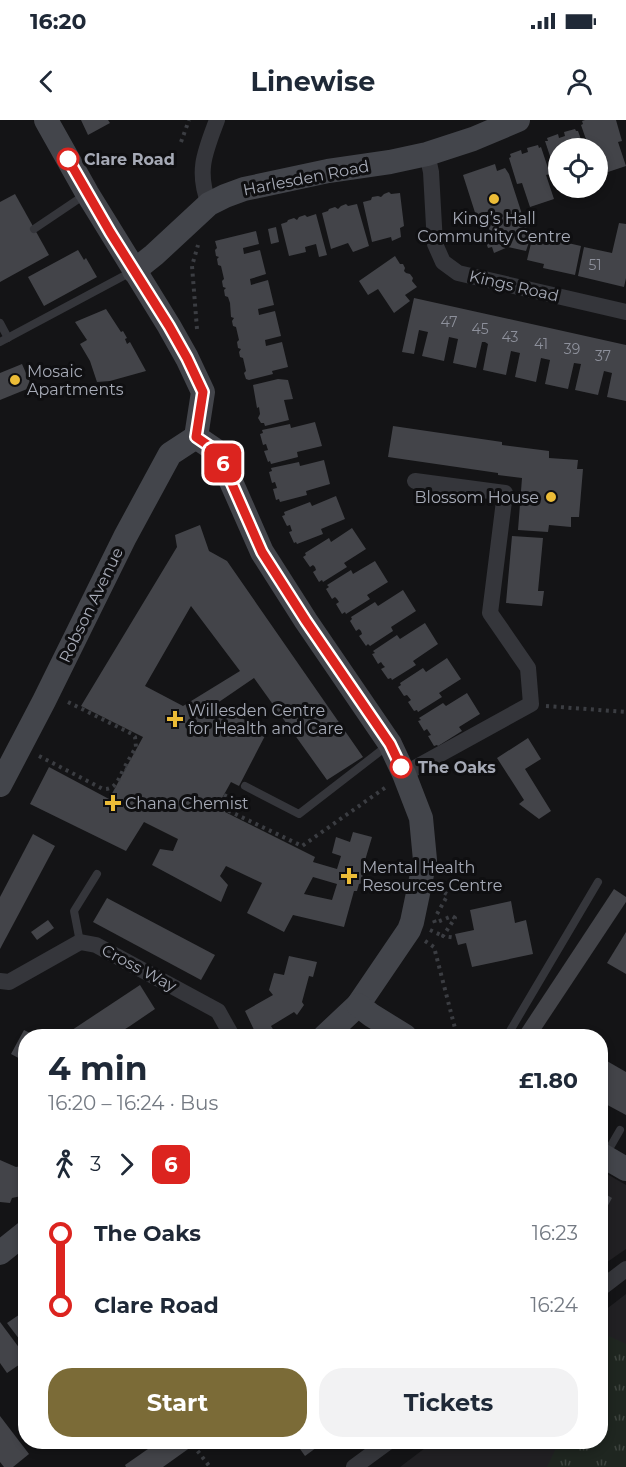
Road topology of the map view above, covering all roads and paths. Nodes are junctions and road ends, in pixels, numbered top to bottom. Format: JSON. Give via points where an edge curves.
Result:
{"nodes":[{"id":1,"x":46,"y":120,"type":"edge"},
{"id":2,"x":189,"y":120,"type":"edge"},
{"id":3,"x":217,"y":120,"type":"edge"},
{"id":4,"x":518,"y":120,"type":"edge"},
{"id":5,"x":181,"y":142,"type":"dead end"},
{"id":6,"x":427,"y":154,"type":"junction"},
{"id":7,"x":87,"y":193,"type":"junction"},
{"id":8,"x":209,"y":204,"type":"junction"},
{"id":9,"x":34,"y":229,"type":"dead end"},
{"id":10,"x":198,"y":244,"type":"dead end"},
{"id":11,"x":134,"y":271,"type":"junction"},
{"id":12,"x":626,"y":312,"type":"edge"},
{"id":13,"x":0,"y":322,"type":"edge"},
{"id":14,"x":197,"y":333,"type":"dead end"},
{"id":15,"x":4,"y":340,"type":"edge"},
{"id":16,"x":196,"y":437,"type":"junction"},
{"id":17,"x":415,"y":481,"type":"dead end"},
{"id":18,"x":63,"y":699,"type":"dead end"},
{"id":19,"x":546,"y":706,"type":"dead end"},
{"id":20,"x":626,"y":712,"type":"edge"},
{"id":21,"x":390,"y":744,"type":"junction"},
{"id":22,"x":35,"y":754,"type":"dead end"},
{"id":23,"x":404,"y":774,"type":"junction"},
{"id":24,"x":0,"y":785,"type":"edge"},
{"id":25,"x":245,"y":786,"type":"dead end"},
{"id":26,"x":97,"y":874,"type":"dead end"},
{"id":27,"x":598,"y":882,"type":"dead end"},
{"id":28,"x":434,"y":886,"type":"dead end"},
{"id":29,"x":435,"y":932,"type":"dead end"},
{"id":30,"x":417,"y":935,"type":"dead end"},
{"id":31,"x":443,"y":936,"type":"junction"},
{"id":32,"x":456,"y":938,"type":"dead end"},
{"id":33,"x":80,"y":942,"type":"junction"},
{"id":34,"x":0,"y":981,"type":"edge"},
{"id":35,"x":358,"y":1005,"type":"junction"},
{"id":36,"x":228,"y":1029,"type":"edge"},
{"id":37,"x":332,"y":1029,"type":"edge"},
{"id":38,"x":394,"y":1029,"type":"edge"},
{"id":39,"x":455,"y":1029,"type":"edge"},
{"id":40,"x":511,"y":1029,"type":"edge"},
{"id":41,"x":620,"y":1130,"type":"dead end"},
{"id":42,"x":608,"y":1147,"type":"edge"},
{"id":43,"x":608,"y":1158,"type":"edge"},
{"id":44,"x":626,"y":1168,"type":"edge"},
{"id":45,"x":18,"y":1238,"type":"edge"},
{"id":46,"x":0,"y":1253,"type":"edge"},
{"id":47,"x":626,"y":1269,"type":"edge"},
{"id":48,"x":608,"y":1283,"type":"edge"},
{"id":49,"x":197,"y":1449,"type":"edge"},
{"id":50,"x":378,"y":1449,"type":"edge"},
{"id":51,"x":210,"y":1467,"type":"edge"},
{"id":52,"x":354,"y":1467,"type":"edge"}],
"edges":[{"from":1,"to":7,"type":"street"},
{"from":2,"to":5,"type":"path"},
{"from":3,"to":8,"type":"street","via":[[204,155],[202,181]]},
{"from":4,"to":6,"type":"street","name":"Harlesden Road"},
{"from":6,"to":8,"type":"street","name":"Harlesden Road","via":[[244,189]]},
{"from":6,"to":12,"type":"street","name":"Kings Road","via":[[435,244],[443,262],[458,273]]},
{"from":7,"to":9,"type":"lane"},
{"from":7,"to":11,"type":"street"},
{"from":8,"to":11,"type":"street","name":"Harlesden Road"},
{"from":10,"to":14,"type":"path","via":[[192,267]]},
{"from":11,"to":15,"type":"lane"},
{"from":11,"to":16,"type":"street","via":[[169,326],[203,392]]},
{"from":13,"to":15,"type":"lane"},
{"from":16,"to":21,"type":"street","via":[[218,452],[262,552]]},
{"from":16,"to":24,"type":"street","name":"Robson Avenue","via":[[170,454]]},
{"from":17,"to":23,"type":"street","via":[[505,493],[490,614],[528,668],[531,704]]},
{"from":18,"to":22,"type":"path","via":[[135,737],[136,747],[125,769],[112,788],[103,789]]},
{"from":19,"to":20,"type":"path"},
{"from":21,"to":23,"type":"street"},
{"from":21,"to":25,"type":"lane","via":[[299,814]]},
{"from":23,"to":35,"type":"street","via":[[421,818],[425,860],[409,930]]},
{"from":26,"to":33,"type":"lane","via":[[74,911]]},
{"from":27,"to":40,"type":"lane"},
{"from":28,"to":31,"type":"path","via":[[447,894],[435,923],[455,918]]},
{"from":29,"to":31,"type":"path"},
{"from":30,"to":39,"type":"path","via":[[434,947]]},
{"from":31,"to":32,"type":"path"},
{"from":33,"to":34,"type":"street","name":"Cross Way","via":[[9,982]]},
{"from":33,"to":36,"type":"street","name":"Cross Way","via":[[96,945],[208,1004],[218,1011]]},
{"from":35,"to":37,"type":"street"},
{"from":35,"to":38,"type":"street"},
{"from":41,"to":42,"type":"lane"},
{"from":43,"to":44,"type":"street"},
{"from":45,"to":46,"type":"street"},
{"from":47,"to":48,"type":"street"},
{"from":49,"to":51,"type":"path"},
{"from":50,"to":52,"type":"street"}]}
